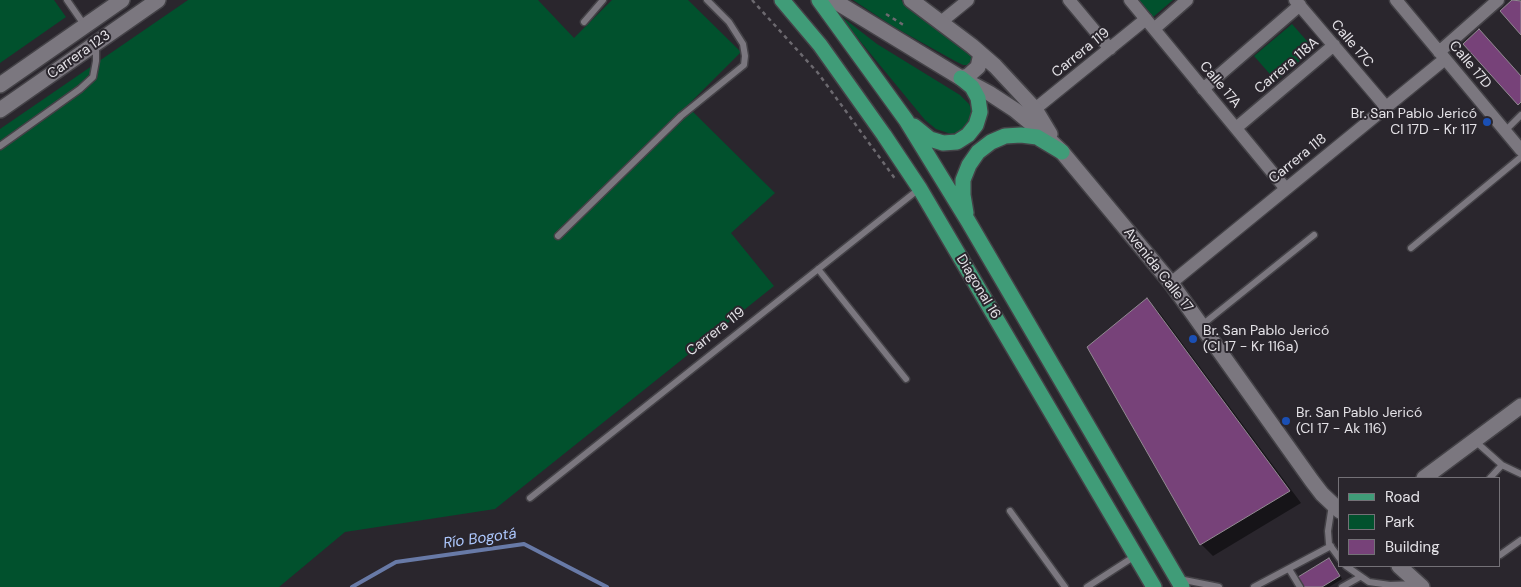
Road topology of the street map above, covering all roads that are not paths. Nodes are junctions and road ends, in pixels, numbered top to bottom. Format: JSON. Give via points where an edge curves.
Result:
{"nodes":[{"id":1,"x":67,"y":0,"type":"edge"},
{"id":2,"x":122,"y":0,"type":"edge"},
{"id":3,"x":158,"y":0,"type":"edge"},
{"id":4,"x":603,"y":0,"type":"edge"},
{"id":5,"x":707,"y":0,"type":"edge"},
{"id":6,"x":782,"y":0,"type":"edge"},
{"id":7,"x":819,"y":0,"type":"edge"},
{"id":8,"x":833,"y":0,"type":"edge"},
{"id":9,"x":911,"y":0,"type":"edge"},
{"id":10,"x":968,"y":0,"type":"edge"},
{"id":11,"x":1069,"y":0,"type":"edge"},
{"id":12,"x":1130,"y":0,"type":"edge"},
{"id":13,"x":1187,"y":0,"type":"edge"},
{"id":14,"x":1498,"y":0,"type":"edge"},
{"id":15,"x":1397,"y":1,"type":"edge"},
{"id":16,"x":1298,"y":3,"type":"edge"},
{"id":17,"x":584,"y":22,"type":"dead end"},
{"id":18,"x":941,"y":22,"type":"junction"},
{"id":19,"x":1150,"y":24,"type":"junction"},
{"id":20,"x":85,"y":26,"type":"junction"},
{"id":21,"x":96,"y":43,"type":"junction"},
{"id":22,"x":1334,"y":45,"type":"junction"},
{"id":23,"x":1110,"y":49,"type":"junction"},
{"id":24,"x":981,"y":54,"type":"junction"},
{"id":25,"x":1442,"y":56,"type":"junction"},
{"id":26,"x":961,"y":78,"type":"junction"},
{"id":27,"x":0,"y":85,"type":"edge"},
{"id":28,"x":1203,"y":89,"type":"junction"},
{"id":29,"x":1386,"y":107,"type":"junction"},
{"id":30,"x":0,"y":110,"type":"edge"},
{"id":31,"x":1036,"y":110,"type":"junction"},
{"id":32,"x":1521,"y":115,"type":"edge"},
{"id":33,"x":906,"y":120,"type":"junction"},
{"id":34,"x":1236,"y":128,"type":"junction"},
{"id":35,"x":1506,"y":131,"type":"junction"},
{"id":36,"x":0,"y":146,"type":"edge"},
{"id":37,"x":1521,"y":150,"type":"edge"},
{"id":38,"x":1062,"y":152,"type":"junction"},
{"id":39,"x":1521,"y":157,"type":"edge"},
{"id":40,"x":1286,"y":189,"type":"junction"},
{"id":41,"x":914,"y":193,"type":"junction"},
{"id":42,"x":968,"y":221,"type":"junction"},
{"id":43,"x":1314,"y":235,"type":"dead end"},
{"id":44,"x":558,"y":236,"type":"dead end"},
{"id":45,"x":1411,"y":248,"type":"dead end"},
{"id":46,"x":818,"y":269,"type":"junction"},
{"id":47,"x":1171,"y":283,"type":"junction"},
{"id":48,"x":1201,"y":326,"type":"junction"},
{"id":49,"x":906,"y":379,"type":"dead end"},
{"id":50,"x":1521,"y":406,"type":"edge"},
{"id":51,"x":1475,"y":441,"type":"junction"},
{"id":52,"x":1502,"y":465,"type":"junction"},
{"id":53,"x":1521,"y":474,"type":"edge"},
{"id":54,"x":1425,"y":477,"type":"edge"},
{"id":55,"x":1491,"y":477,"type":"edge"},
{"id":56,"x":530,"y":498,"type":"dead end"},
{"id":57,"x":1336,"y":507,"type":"edge"},
{"id":58,"x":1010,"y":511,"type":"dead end"},
{"id":59,"x":1521,"y":540,"type":"edge"},
{"id":60,"x":1331,"y":546,"type":"junction"},
{"id":61,"x":1501,"y":554,"type":"edge"},
{"id":62,"x":1136,"y":556,"type":"junction"},
{"id":63,"x":1338,"y":556,"type":"edge"},
{"id":64,"x":1347,"y":567,"type":"edge"},
{"id":65,"x":1401,"y":567,"type":"edge"},
{"id":66,"x":1289,"y":569,"type":"junction"},
{"id":67,"x":1360,"y":577,"type":"junction"},
{"id":68,"x":1180,"y":583,"type":"edge"},
{"id":69,"x":1420,"y":585,"type":"edge"},
{"id":70,"x":1065,"y":587,"type":"edge"},
{"id":71,"x":1087,"y":587,"type":"edge"},
{"id":72,"x":1154,"y":587,"type":"edge"},
{"id":73,"x":1219,"y":587,"type":"edge"},
{"id":74,"x":1254,"y":587,"type":"edge"},
{"id":75,"x":1300,"y":587,"type":"edge"},
{"id":76,"x":1342,"y":587,"type":"edge"}],
"edges":[{"from":1,"to":20,"type":"lane"},
{"from":2,"to":20,"type":"main road","name":"Carrera 123"},
{"from":3,"to":21,"type":"main road","name":"Carrera 123"},
{"from":4,"to":17,"type":"lane"},
{"from":5,"to":44,"type":"lane","via":[[729,22],[743,44],[744,65],[681,116]]},
{"from":6,"to":41,"type":"main road","name":"Diagonal 16","via":[[820,45],[884,135]]},
{"from":7,"to":33,"type":"main road","name":"Diagonal 16"},
{"from":8,"to":26,"type":"main road","name":"Avenida Calle 17"},
{"from":9,"to":18,"type":"main road","name":"Avenida Calle 17"},
{"from":10,"to":18,"type":"street"},
{"from":11,"to":23,"type":"street"},
{"from":12,"to":19,"type":"street","name":"Calle 17A"},
{"from":13,"to":19,"type":"street","name":"Carrera 119"},
{"from":14,"to":25,"type":"street","name":"Carrera 118"},
{"from":15,"to":25,"type":"street","name":"Calle 17D"},
{"from":16,"to":22,"type":"street","name":"Calle 17C"},
{"from":16,"to":28,"type":"street"},
{"from":18,"to":24,"type":"main road","name":"Avenida Calle 17"},
{"from":19,"to":23,"type":"street","name":"Carrera 119"},
{"from":19,"to":28,"type":"street","name":"Calle 17A"},
{"from":20,"to":21,"type":"main road"},
{"from":20,"to":27,"type":"main road","name":"Carrera 123"},
{"from":21,"to":30,"type":"main road","name":"Carrera 123"},
{"from":21,"to":36,"type":"lane","via":[[93,77]]},
{"from":22,"to":29,"type":"street","name":"Calle 17C"},
{"from":22,"to":34,"type":"street","name":"Carrera 118A"},
{"from":23,"to":31,"type":"street","name":"Carrera 119"},
{"from":24,"to":26,"type":"main road","via":[[978,67]]},
{"from":24,"to":31,"type":"main road","name":"Avenida Calle 17"},
{"from":25,"to":29,"type":"street","name":"Carrera 118"},
{"from":25,"to":35,"type":"street","name":"Calle 17D"},
{"from":26,"to":33,"type":"main road","via":[[972,87],[980,112],[968,135],[957,142],[944,143],[930,139]]},
{"from":26,"to":38,"type":"main road","name":"Avenida Calle 17","via":[[1015,110]]},
{"from":28,"to":34,"type":"street","name":"Calle 17A"},
{"from":29,"to":40,"type":"street","name":"Carrera 118"},
{"from":31,"to":38,"type":"main road","name":"Avenida Calle 17"},
{"from":32,"to":35,"type":"lane"},
{"from":33,"to":42,"type":"main road","name":"Diagonal 16"},
{"from":34,"to":40,"type":"street","name":"Calle 17A"},
{"from":35,"to":37,"type":"street","name":"Calle 17D"},
{"from":38,"to":42,"type":"main road","via":[[1037,137],[1021,134],[991,142],[978,152],[964,180],[963,196]]},
{"from":38,"to":47,"type":"main road","name":"Avenida Calle 17"},
{"from":39,"to":45,"type":"lane"},
{"from":40,"to":47,"type":"street","name":"Carrera 118"},
{"from":41,"to":46,"type":"lane","name":"Carrera 119"},
{"from":41,"to":62,"type":"main road","name":"Diagonal 16"},
{"from":42,"to":68,"type":"main road","name":"Diagonal 16"},
{"from":43,"to":48,"type":"lane"},
{"from":46,"to":49,"type":"lane"},
{"from":46,"to":56,"type":"lane","name":"Carrera 119"},
{"from":47,"to":48,"type":"main road","name":"Avenida Calle 17"},
{"from":48,"to":57,"type":"main road","name":"Avenida Calle 17","via":[[1312,481]]},
{"from":50,"to":51,"type":"main road"},
{"from":51,"to":52,"type":"lane"},
{"from":51,"to":54,"type":"main road"},
{"from":52,"to":53,"type":"lane"},
{"from":52,"to":55,"type":"lane"},
{"from":57,"to":60,"type":"lane","via":[[1328,530]]},
{"from":58,"to":70,"type":"lane"},
{"from":59,"to":61,"type":"lane"},
{"from":60,"to":63,"type":"lane"},
{"from":60,"to":66,"type":"lane"},
{"from":62,"to":71,"type":"lane"},
{"from":62,"to":72,"type":"main road","name":"Diagonal 16"},
{"from":64,"to":67,"type":"lane"},
{"from":65,"to":69,"type":"main road"},
{"from":66,"to":74,"type":"lane"},
{"from":66,"to":75,"type":"lane"},
{"from":67,"to":69,"type":"lane","via":[[1369,582],[1390,585]]},
{"from":67,"to":76,"type":"lane"},
{"from":68,"to":73,"type":"lane"}]}
